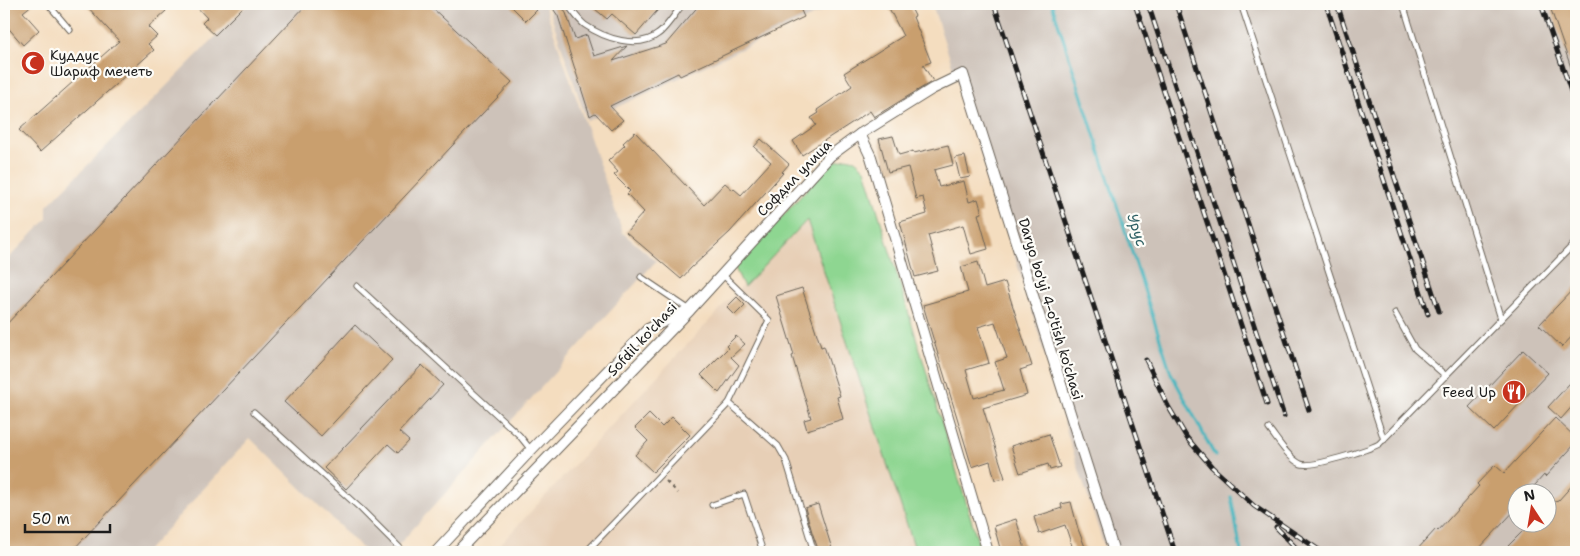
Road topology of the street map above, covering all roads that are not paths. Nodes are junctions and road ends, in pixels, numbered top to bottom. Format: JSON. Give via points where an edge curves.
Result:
{"nodes":[{"id":1,"x":48,"y":4,"type":"edge"},
{"id":2,"x":567,"y":4,"type":"edge"},
{"id":3,"x":683,"y":4,"type":"edge"},
{"id":4,"x":1241,"y":4,"type":"edge"},
{"id":5,"x":1403,"y":4,"type":"edge"},
{"id":6,"x":70,"y":30,"type":"dead end"},
{"id":7,"x":963,"y":74,"type":"joint"},
{"id":8,"x":860,"y":134,"type":"junction"},
{"id":9,"x":1576,"y":242,"type":"edge"},
{"id":10,"x":723,"y":275,"type":"junction"},
{"id":11,"x":641,"y":277,"type":"dead end"},
{"id":12,"x":357,"y":286,"type":"dead end"},
{"id":13,"x":690,"y":310,"type":"junction"},
{"id":14,"x":1395,"y":313,"type":"dead end"},
{"id":15,"x":1501,"y":319,"type":"junction"},
{"id":16,"x":1446,"y":376,"type":"junction"},
{"id":17,"x":729,"y":403,"type":"junction"},
{"id":18,"x":254,"y":412,"type":"dead end"},
{"id":19,"x":1269,"y":429,"type":"dead end"},
{"id":20,"x":1384,"y":440,"type":"junction"},
{"id":21,"x":531,"y":450,"type":"junction"},
{"id":22,"x":543,"y":462,"type":"junction"},
{"id":23,"x":712,"y":505,"type":"dead end"},
{"id":24,"x":404,"y":552,"type":"edge"},
{"id":25,"x":436,"y":552,"type":"edge"},
{"id":26,"x":457,"y":552,"type":"edge"},
{"id":27,"x":586,"y":552,"type":"edge"},
{"id":28,"x":763,"y":552,"type":"edge"},
{"id":29,"x":814,"y":552,"type":"edge"},
{"id":30,"x":988,"y":552,"type":"edge"},
{"id":31,"x":1114,"y":552,"type":"edge"}],
"edges":[{"from":1,"to":6,"type":"lane"},
{"from":2,"to":3,"type":"lane","via":[[583,24],[627,42],[643,41],[658,34]]},
{"from":4,"to":20,"type":"lane"},
{"from":5,"to":15,"type":"lane"},
{"from":7,"to":8,"type":"street","name":"Софдил улица","via":[[932,89]]},
{"from":7,"to":31,"type":"street","name":"Daryo bo'yi 4-o'tish ko'chasi"},
{"from":8,"to":10,"type":"street","name":"Софдил улица","via":[[830,156]]},
{"from":8,"to":30,"type":"street","via":[[871,156]]},
{"from":9,"to":15,"type":"lane"},
{"from":10,"to":13,"type":"street","name":"Софдил улица"},
{"from":10,"to":17,"type":"lane","via":[[769,320]]},
{"from":11,"to":13,"type":"lane"},
{"from":12,"to":21,"type":"lane","via":[[519,435]]},
{"from":13,"to":21,"type":"street","name":"Sofdil ko'chasi","via":[[648,329]]},
{"from":13,"to":22,"type":"street","name":"Sofdil ko'chasi"},
{"from":14,"to":16,"type":"lane","via":[[1415,349]]},
{"from":15,"to":16,"type":"lane"},
{"from":16,"to":20,"type":"lane"},
{"from":17,"to":27,"type":"lane"},
{"from":17,"to":29,"type":"lane","via":[[778,446],[786,460]]},
{"from":18,"to":24,"type":"lane"},
{"from":19,"to":20,"type":"lane","via":[[1293,458],[1306,465],[1374,447]]},
{"from":21,"to":22,"type":"street"},
{"from":21,"to":25,"type":"street","name":"Sofdil ko'chasi"},
{"from":22,"to":26,"type":"street","name":"Sofdil ko'chasi"},
{"from":23,"to":28,"type":"lane","via":[[744,494]]}]}
